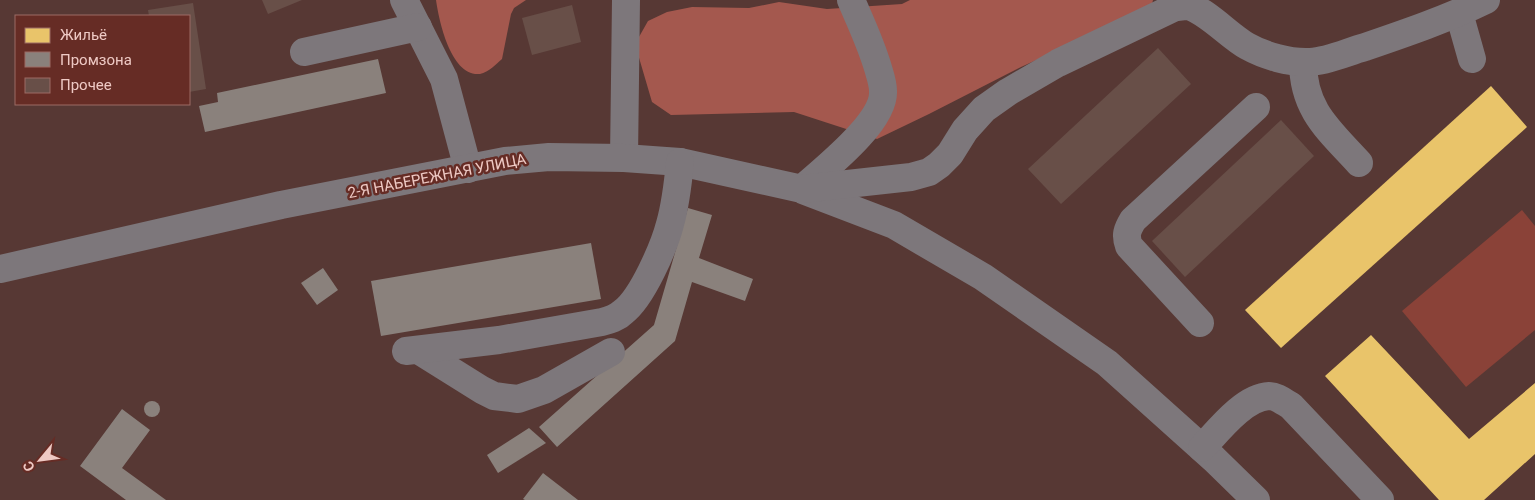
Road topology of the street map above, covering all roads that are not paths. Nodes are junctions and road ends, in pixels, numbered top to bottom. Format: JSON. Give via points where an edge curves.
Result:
{"nodes":[{"id":1,"x":404,"y":0,"type":"edge"},
{"id":2,"x":626,"y":0,"type":"edge"},
{"id":3,"x":851,"y":0,"type":"edge"},
{"id":4,"x":1486,"y":0,"type":"edge"},
{"id":5,"x":1173,"y":3,"type":"edge"},
{"id":6,"x":1459,"y":13,"type":"junction"},
{"id":7,"x":418,"y":27,"type":"junction"},
{"id":8,"x":304,"y":52,"type":"dead end"},
{"id":9,"x":1472,"y":59,"type":"dead end"},
{"id":10,"x":1303,"y":62,"type":"junction"},
{"id":11,"x":1256,"y":107,"type":"dead end"},
{"id":12,"x":624,"y":158,"type":"junction"},
{"id":13,"x":680,"y":162,"type":"junction"},
{"id":14,"x":1359,"y":163,"type":"dead end"},
{"id":15,"x":468,"y":169,"type":"junction"},
{"id":16,"x":802,"y":190,"type":"junction"},
{"id":17,"x":0,"y":269,"type":"edge"},
{"id":18,"x":1200,"y":322,"type":"dead end"},
{"id":19,"x":567,"y":328,"type":"junction"},
{"id":20,"x":611,"y":352,"type":"dead end"},
{"id":21,"x":566,"y":377,"type":"junction"},
{"id":22,"x":1202,"y":448,"type":"junction"},
{"id":23,"x":1256,"y":500,"type":"edge"},
{"id":24,"x":1380,"y":500,"type":"edge"}],
"edges":[{"from":1,"to":7,"type":"street"},
{"from":2,"to":12,"type":"street"},
{"from":3,"to":16,"type":"street","via":[[870,42],[883,91],[882,103],[867,128]]},
{"from":4,"to":6,"type":"street","name":"2-Я НАБЕРЕЖНАЯ УЛИЦА"},
{"from":5,"to":10,"type":"street","name":"2-Я НАБЕРЕЖНАЯ УЛИЦА","via":[[1198,11],[1247,46],[1272,56]]},
{"from":5,"to":16,"type":"street","name":"2-Я НАБЕРЕЖНАЯ УЛИЦА","via":[[1008,92],[984,109],[950,154],[928,172],[911,177]]},
{"from":6,"to":9,"type":"street"},
{"from":6,"to":10,"type":"street","name":"2-Я НАБЕРЕЖНАЯ УЛИЦА","via":[[1356,50]]},
{"from":7,"to":8,"type":"street"},
{"from":7,"to":15,"type":"street","via":[[444,79]]},
{"from":10,"to":14,"type":"street","via":[[1303,77],[1312,107]]},
{"from":11,"to":18,"type":"street","via":[[1128,228],[1129,246]]},
{"from":12,"to":13,"type":"street","name":"2-Я НАБЕРЕЖНАЯ УЛИЦА"},
{"from":12,"to":15,"type":"street","name":"2-Я НАБЕРЕЖНАЯ УЛИЦА","via":[[536,158]]},
{"from":13,"to":16,"type":"street","name":"2-Я НАБЕРЕЖНАЯ УЛИЦА"},
{"from":13,"to":19,"type":"street","via":[[670,226],[643,286],[629,308],[613,319]]},
{"from":15,"to":17,"type":"street","name":"2-Я НАБЕРЕЖНАЯ УЛИЦА","via":[[281,205]]},
{"from":16,"to":22,"type":"street","via":[[894,225],[983,277],[1107,363]]},
{"from":19,"to":21,"type":"street"},
{"from":19,"to":21,"type":"street","via":[[412,351],[494,396],[518,399],[544,390]]},
{"from":20,"to":21,"type":"street"},
{"from":22,"to":23,"type":"street"},
{"from":22,"to":24,"type":"street","via":[[1236,413],[1257,399],[1270,396],[1291,406]]}]}
